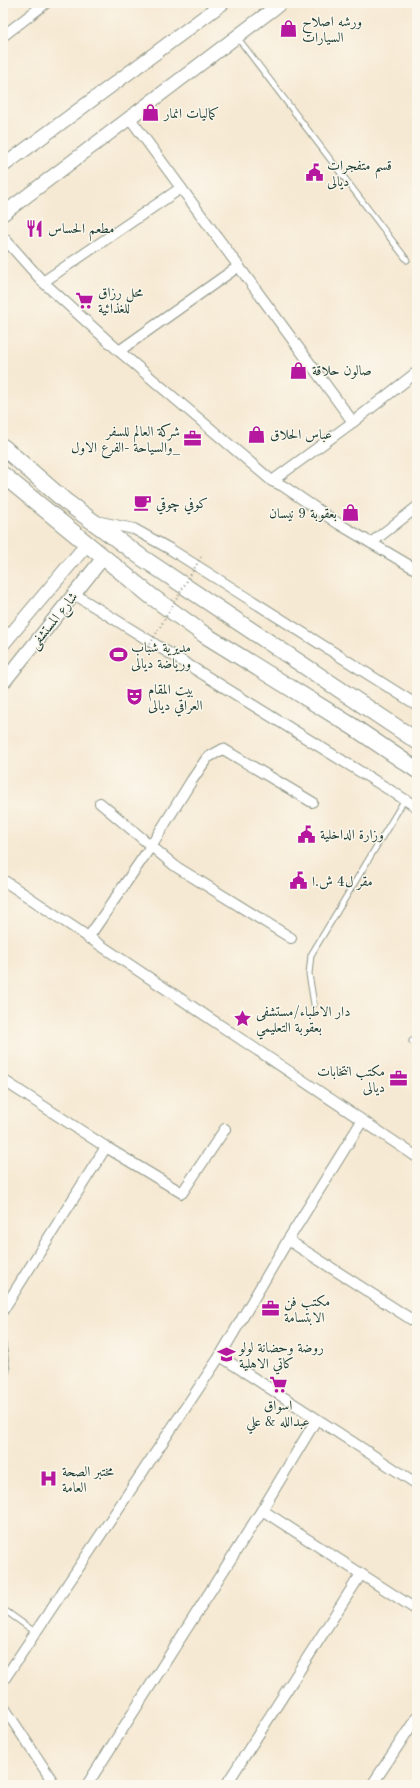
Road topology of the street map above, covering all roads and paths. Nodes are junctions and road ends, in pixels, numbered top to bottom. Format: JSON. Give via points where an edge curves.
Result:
{"nodes":[{"id":1,"x":46,"y":3,"type":"edge"},
{"id":2,"x":223,"y":3,"type":"edge"},
{"id":3,"x":281,"y":3,"type":"edge"},
{"id":4,"x":3,"y":36,"type":"edge"},
{"id":5,"x":237,"y":36,"type":"junction"},
{"id":6,"x":130,"y":117,"type":"junction"},
{"id":7,"x":3,"y":166,"type":"edge"},
{"id":8,"x":181,"y":188,"type":"junction"},
{"id":9,"x":3,"y":214,"type":"edge"},
{"id":10,"x":3,"y":237,"type":"edge"},
{"id":11,"x":407,"y":260,"type":"dead end"},
{"id":12,"x":239,"y":266,"type":"junction"},
{"id":13,"x":43,"y":282,"type":"junction"},
{"id":14,"x":119,"y":351,"type":"junction"},
{"id":15,"x":417,"y":372,"type":"edge"},
{"id":16,"x":353,"y":422,"type":"junction"},
{"id":17,"x":3,"y":447,"type":"edge"},
{"id":18,"x":3,"y":475,"type":"edge"},
{"id":19,"x":272,"y":481,"type":"junction"},
{"id":20,"x":417,"y":508,"type":"edge"},
{"id":21,"x":90,"y":520,"type":"junction"},
{"id":22,"x":372,"y":543,"type":"junction"},
{"id":23,"x":87,"y":544,"type":"junction"},
{"id":24,"x":202,"y":557,"type":"dead end"},
{"id":25,"x":103,"y":558,"type":"junction"},
{"id":26,"x":415,"y":566,"type":"edge"},
{"id":27,"x":74,"y":594,"type":"junction"},
{"id":28,"x":20,"y":624,"type":"junction"},
{"id":29,"x":38,"y":640,"type":"junction"},
{"id":30,"x":3,"y":644,"type":"edge"},
{"id":31,"x":146,"y":651,"type":"dead end"},
{"id":32,"x":3,"y":683,"type":"edge"},
{"id":33,"x":417,"y":705,"type":"edge"},
{"id":34,"x":417,"y":741,"type":"edge"},
{"id":35,"x":417,"y":770,"type":"edge"},
{"id":36,"x":405,"y":799,"type":"junction"},
{"id":37,"x":312,"y":802,"type":"dead end"},
{"id":38,"x":100,"y":803,"type":"dead end"},
{"id":39,"x":417,"y":807,"type":"edge"},
{"id":40,"x":152,"y":846,"type":"junction"},
{"id":41,"x":3,"y":880,"type":"edge"},
{"id":42,"x":88,"y":938,"type":"junction"},
{"id":43,"x":291,"y":938,"type":"dead end"},
{"id":44,"x":314,"y":1004,"type":"dead end"},
{"id":45,"x":3,"y":1080,"type":"edge"},
{"id":46,"x":362,"y":1121,"type":"junction"},
{"id":47,"x":225,"y":1129,"type":"dead end"},
{"id":48,"x":106,"y":1148,"type":"junction"},
{"id":49,"x":417,"y":1157,"type":"edge"},
{"id":50,"x":288,"y":1240,"type":"junction"},
{"id":51,"x":3,"y":1310,"type":"edge"},
{"id":52,"x":417,"y":1323,"type":"edge"},
{"id":53,"x":3,"y":1344,"type":"edge"},
{"id":54,"x":220,"y":1356,"type":"junction"},
{"id":55,"x":3,"y":1382,"type":"edge"},
{"id":56,"x":316,"y":1420,"type":"junction"},
{"id":57,"x":417,"y":1484,"type":"edge"},
{"id":58,"x":262,"y":1510,"type":"junction"},
{"id":59,"x":361,"y":1574,"type":"junction"},
{"id":60,"x":3,"y":1609,"type":"edge"},
{"id":61,"x":417,"y":1610,"type":"edge"},
{"id":62,"x":36,"y":1632,"type":"junction"},
{"id":63,"x":3,"y":1681,"type":"edge"},
{"id":64,"x":3,"y":1706,"type":"edge"},
{"id":65,"x":417,"y":1719,"type":"edge"},
{"id":66,"x":55,"y":1785,"type":"edge"},
{"id":67,"x":87,"y":1785,"type":"edge"},
{"id":68,"x":226,"y":1785,"type":"edge"},
{"id":69,"x":372,"y":1785,"type":"edge"}],
"edges":[{"from":1,"to":4,"type":"street"},
{"from":2,"to":7,"type":"street"},
{"from":3,"to":5,"type":"street"},
{"from":5,"to":6,"type":"street"},
{"from":5,"to":11,"type":"lane"},
{"from":6,"to":8,"type":"street"},
{"from":6,"to":9,"type":"street"},
{"from":8,"to":12,"type":"street"},
{"from":8,"to":13,"type":"street"},
{"from":10,"to":13,"type":"street"},
{"from":12,"to":14,"type":"street"},
{"from":12,"to":16,"type":"street"},
{"from":13,"to":14,"type":"street"},
{"from":14,"to":19,"type":"street"},
{"from":15,"to":16,"type":"street"},
{"from":16,"to":19,"type":"street"},
{"from":17,"to":21,"type":"main road"},
{"from":18,"to":23,"type":"main road"},
{"from":19,"to":22,"type":"street"},
{"from":20,"to":22,"type":"street"},
{"from":21,"to":33,"type":"street","via":[[134,529],[170,548]]},
{"from":21,"to":34,"type":"main road","via":[[140,557]]},
{"from":22,"to":26,"type":"street"},
{"from":23,"to":25,"type":"main road"},
{"from":23,"to":28,"type":"street","name":"شارع المستشفى"},
{"from":24,"to":31,"type":"path","bridge":true},
{"from":25,"to":27,"type":"street","name":"شارع المستشفى"},
{"from":25,"to":35,"type":"main road","via":[[205,635],[352,726]]},
{"from":27,"to":29,"type":"street","name":"شارع المستشفى"},
{"from":27,"to":36,"type":"street"},
{"from":28,"to":29,"type":"street","via":[[28,621],[37,626]]},
{"from":28,"to":30,"type":"street","name":"شارع المستشفى"},
{"from":29,"to":32,"type":"street","name":"شارع المستشفى"},
{"from":36,"to":39,"type":"street"},
{"from":36,"to":44,"type":"lane","via":[[311,955],[309,974]]},
{"from":37,"to":40,"type":"street","via":[[223,749],[207,758]]},
{"from":38,"to":40,"type":"street"},
{"from":40,"to":42,"type":"street"},
{"from":40,"to":43,"type":"street","via":[[175,866]]},
{"from":41,"to":42,"type":"street"},
{"from":42,"to":46,"type":"street"},
{"from":45,"to":48,"type":"street"},
{"from":46,"to":49,"type":"street"},
{"from":46,"to":50,"type":"street"},
{"from":47,"to":48,"type":"street","via":[[182,1193]]},
{"from":48,"to":51,"type":"street"},
{"from":50,"to":52,"type":"street"},
{"from":50,"to":54,"type":"street"},
{"from":53,"to":55,"type":"lane","via":[[7,1370]]},
{"from":54,"to":56,"type":"street"},
{"from":54,"to":62,"type":"street"},
{"from":56,"to":57,"type":"street"},
{"from":56,"to":58,"type":"street"},
{"from":58,"to":59,"type":"street"},
{"from":58,"to":67,"type":"street"},
{"from":59,"to":61,"type":"street"},
{"from":59,"to":68,"type":"street"},
{"from":60,"to":62,"type":"lane"},
{"from":62,"to":63,"type":"street"},
{"from":64,"to":66,"type":"street"},
{"from":65,"to":69,"type":"street"}]}
